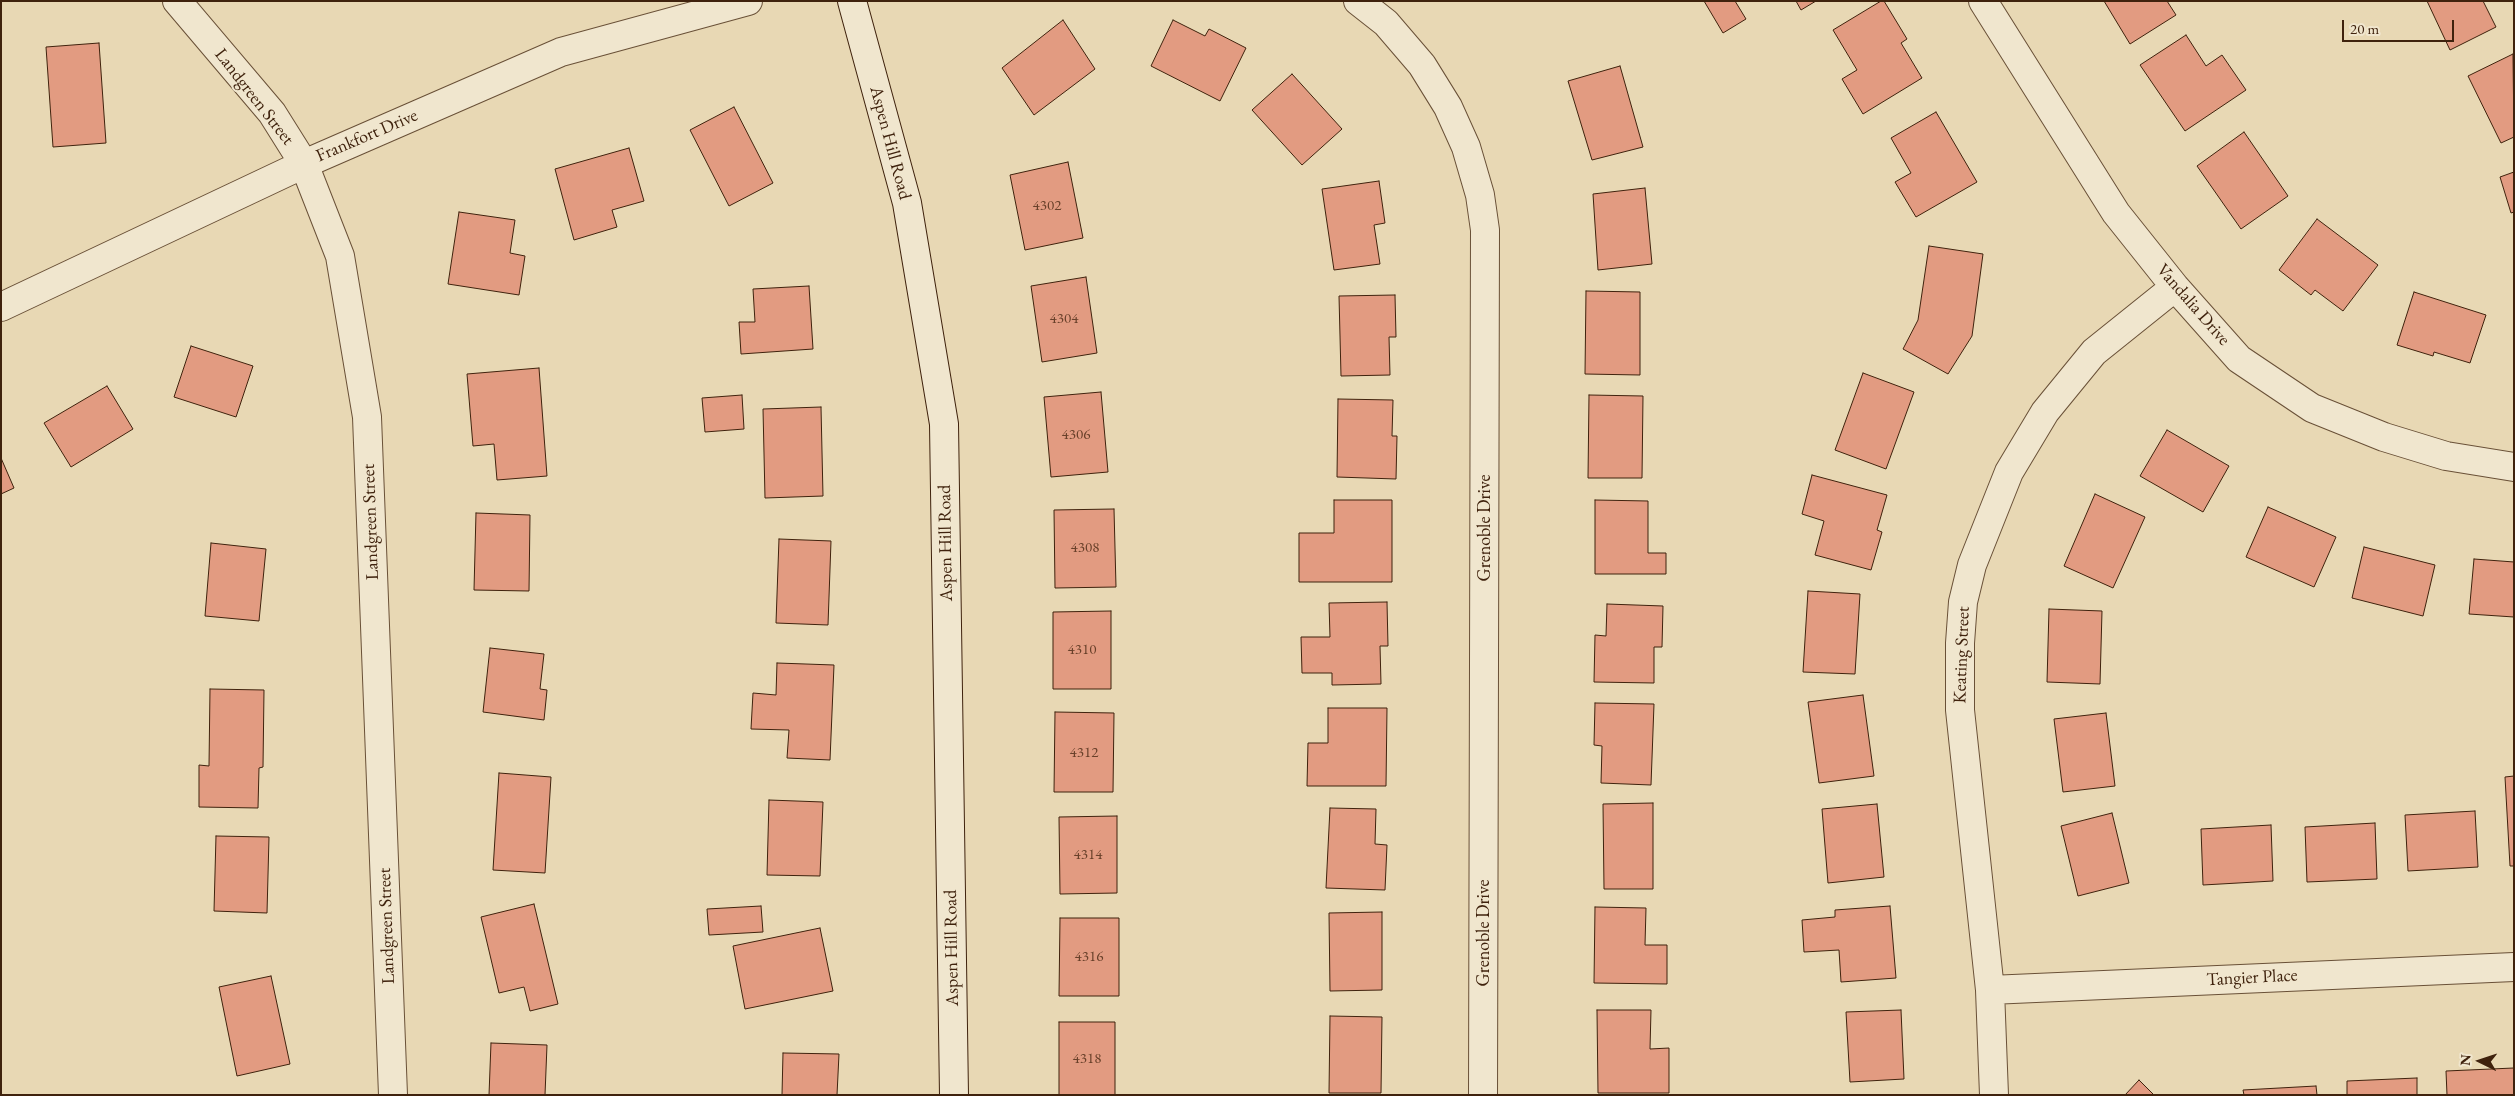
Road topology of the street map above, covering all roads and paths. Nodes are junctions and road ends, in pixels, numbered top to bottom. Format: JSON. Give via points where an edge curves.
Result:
{"nodes":[{"id":1,"x":177,"y":1,"type":"edge"},
{"id":2,"x":748,"y":1,"type":"edge"},
{"id":3,"x":852,"y":1,"type":"edge"},
{"id":4,"x":1358,"y":1,"type":"edge"},
{"id":5,"x":1983,"y":1,"type":"edge"},
{"id":6,"x":304,"y":164,"type":"junction"},
{"id":7,"x":2175,"y":287,"type":"junction"},
{"id":8,"x":1,"y":307,"type":"edge"},
{"id":9,"x":2514,"y":467,"type":"edge"},
{"id":10,"x":2514,"y":967,"type":"edge"},
{"id":11,"x":1990,"y":990,"type":"junction"},
{"id":12,"x":393,"y":1095,"type":"edge"},
{"id":13,"x":954,"y":1095,"type":"edge"},
{"id":14,"x":1483,"y":1095,"type":"edge"},
{"id":15,"x":1994,"y":1095,"type":"edge"}],
"edges":[{"from":1,"to":6,"type":"street","name":"Landgreen Street","via":[[272,113]]},
{"from":2,"to":6,"type":"street","name":"Frankfort Drive","via":[[561,52]]},
{"from":3,"to":13,"type":"street","name":"Aspen Hill Road","via":[[907,202],[944,424]]},
{"from":4,"to":14,"type":"street","name":"Grenoble Drive","via":[[1386,23],[1422,65],[1448,107],[1466,147],[1480,195],[1485,230]]},
{"from":5,"to":7,"type":"street","name":"Vandalia Drive","via":[[2116,213]]},
{"from":6,"to":8,"type":"street","name":"Frankfort Drive"},
{"from":6,"to":12,"type":"street","name":"Landgreen Street","via":[[340,256],[367,417]]},
{"from":7,"to":9,"type":"street","name":"Vandalia Drive","via":[[2239,359],[2312,408],[2384,437],[2446,456]]},
{"from":7,"to":11,"type":"street","name":"Keating Street","via":[[2094,352],[2045,412],[2009,472],[1972,565],[1963,602],[1960,635],[1960,710]]},
{"from":10,"to":11,"type":"street","name":"Tangier Place"},
{"from":11,"to":15,"type":"street","name":"Keating Street"}]}
